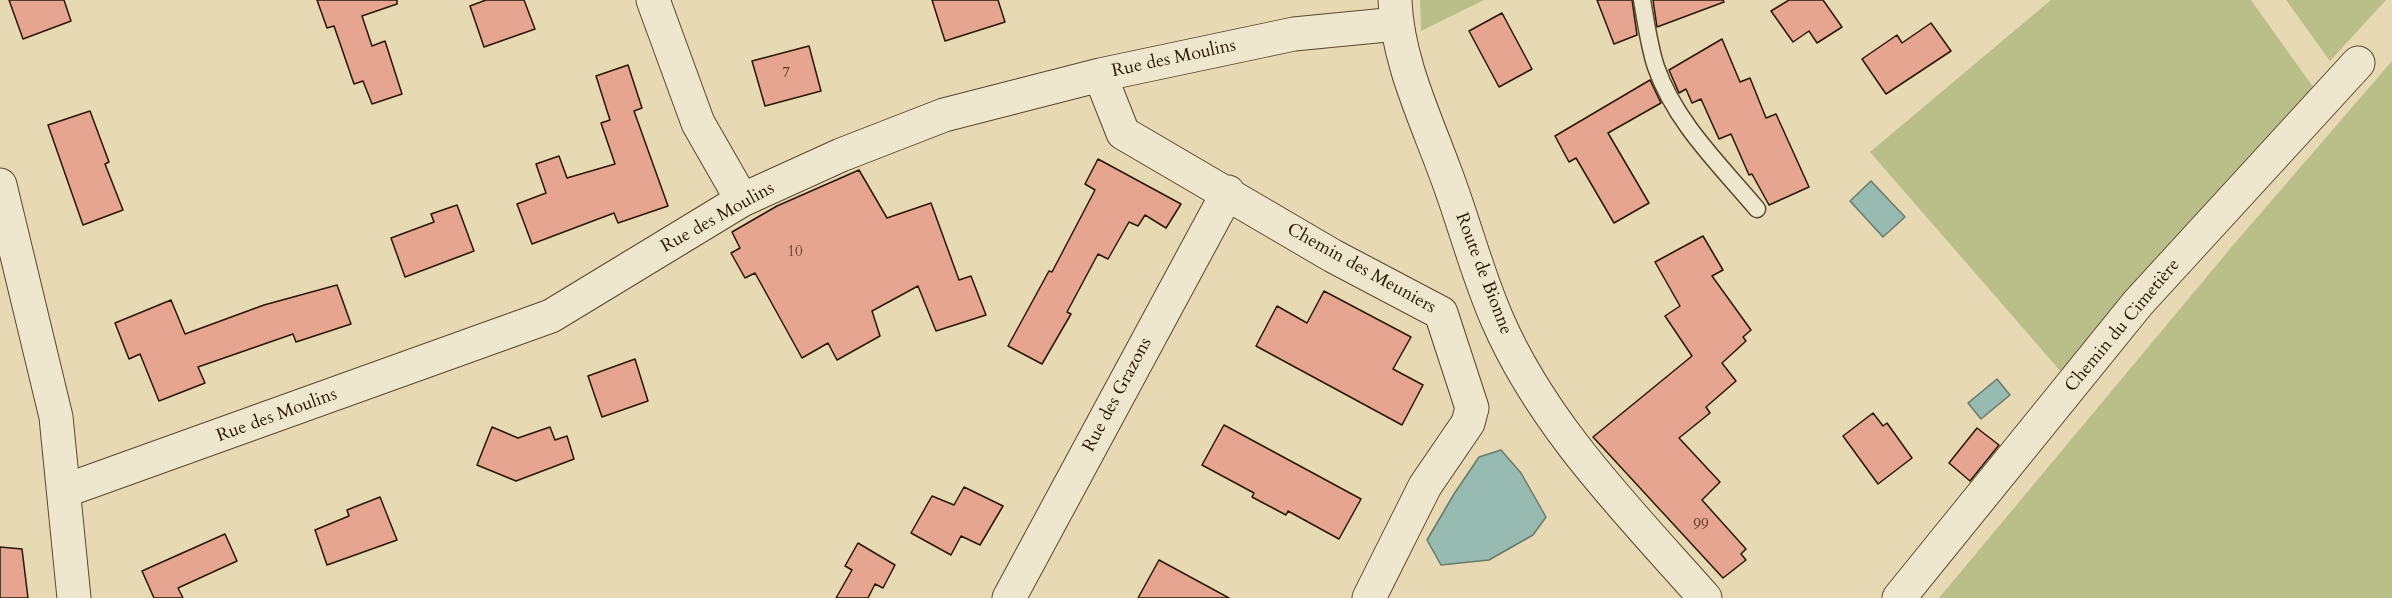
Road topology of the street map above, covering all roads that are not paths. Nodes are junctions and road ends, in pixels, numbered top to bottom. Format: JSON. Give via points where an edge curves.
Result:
{"nodes":[{"id":1,"x":652,"y":0,"type":"edge"},
{"id":2,"x":1642,"y":0,"type":"edge"},
{"id":3,"x":1396,"y":12,"type":"edge"},
{"id":4,"x":2358,"y":63,"type":"dead end"},
{"id":5,"x":1100,"y":75,"type":"junction"},
{"id":6,"x":0,"y":185,"type":"edge"},
{"id":7,"x":1228,"y":192,"type":"junction"},
{"id":8,"x":742,"y":200,"type":"junction"},
{"id":9,"x":1756,"y":209,"type":"dead end"},
{"id":10,"x":64,"y":491,"type":"junction"},
{"id":11,"x":74,"y":598,"type":"edge"},
{"id":12,"x":1009,"y":598,"type":"edge"},
{"id":13,"x":1369,"y":598,"type":"edge"},
{"id":14,"x":1705,"y":598,"type":"edge"},
{"id":15,"x":1899,"y":598,"type":"edge"}],
"edges":[{"from":1,"to":8,"type":"street","via":[[698,123]]},
{"from":2,"to":9,"type":"lane","via":[[1656,66],[1668,95],[1686,124]]},
{"from":3,"to":5,"type":"street","name":"Rue des Moulins"},
{"from":3,"to":14,"type":"street","name":"Route de Bionne","via":[[1412,81],[1497,319],[1524,371],[1602,481]]},
{"from":4,"to":15,"type":"street","name":"Chemin du Cimetière","via":[[2138,303]]},
{"from":5,"to":7,"type":"street","name":"Chemin des Meuniers","via":[[1123,133]]},
{"from":5,"to":8,"type":"street","name":"Rue des Moulins","via":[[944,116],[841,155]]},
{"from":6,"to":10,"type":"street","via":[[56,417]]},
{"from":7,"to":12,"type":"street","name":"Rue des Grazons"},
{"from":7,"to":13,"type":"street","name":"Chemin des Meuniers","via":[[1333,256],[1441,313],[1472,408],[1468,423],[1425,486]]},
{"from":8,"to":10,"type":"street","name":"Rue des Moulins","via":[[551,316]]},
{"from":10,"to":11,"type":"street"}]}
